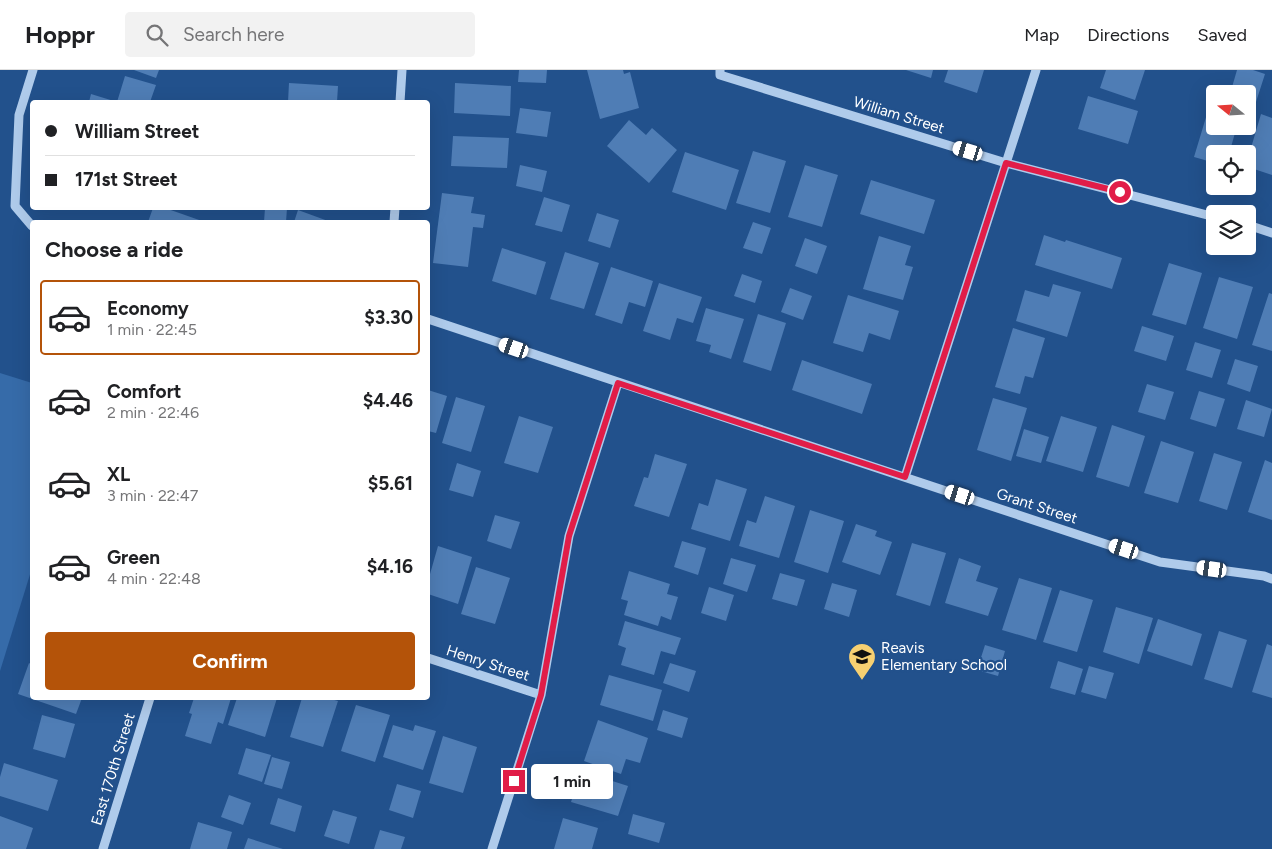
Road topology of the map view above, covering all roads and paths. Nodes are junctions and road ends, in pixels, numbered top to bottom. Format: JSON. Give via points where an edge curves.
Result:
{"nodes":[{"id":1,"x":33,"y":70,"type":"edge"},
{"id":2,"x":402,"y":70,"type":"edge"},
{"id":3,"x":1036,"y":70,"type":"edge"},
{"id":4,"x":720,"y":73,"type":"edge"},
{"id":5,"x":400,"y":100,"type":"edge"},
{"id":6,"x":1006,"y":163,"type":"junction"},
{"id":7,"x":1206,"y":215,"type":"edge"},
{"id":8,"x":30,"y":224,"type":"edge"},
{"id":9,"x":1256,"y":228,"type":"edge"},
{"id":10,"x":1272,"y":233,"type":"edge"},
{"id":11,"x":430,"y":320,"type":"edge"},
{"id":12,"x":618,"y":383,"type":"junction"},
{"id":13,"x":905,"y":477,"type":"junction"},
{"id":14,"x":1272,"y":579,"type":"edge"},
{"id":15,"x":430,"y":659,"type":"edge"},
{"id":16,"x":541,"y":695,"type":"junction"},
{"id":17,"x":149,"y":700,"type":"edge"},
{"id":18,"x":103,"y":849,"type":"edge"},
{"id":19,"x":492,"y":849,"type":"edge"}],
"edges":[{"from":1,"to":8,"type":"street","via":[[19,116],[14,206]]},
{"from":2,"to":5,"type":"street"},
{"from":3,"to":6,"type":"street"},
{"from":4,"to":6,"type":"street","name":"William Street"},
{"from":6,"to":7,"type":"street","name":"William Street"},
{"from":6,"to":13,"type":"street"},
{"from":9,"to":10,"type":"street"},
{"from":11,"to":12,"type":"street","name":"Grant Street"},
{"from":12,"to":13,"type":"street","name":"Grant Street"},
{"from":12,"to":16,"type":"street","via":[[569,536]]},
{"from":13,"to":14,"type":"street","name":"Grant Street","via":[[1160,562]]},
{"from":15,"to":16,"type":"street","name":"Henry Street"},
{"from":16,"to":19,"type":"street"},
{"from":17,"to":18,"type":"street","name":"East 170th Street"}]}
